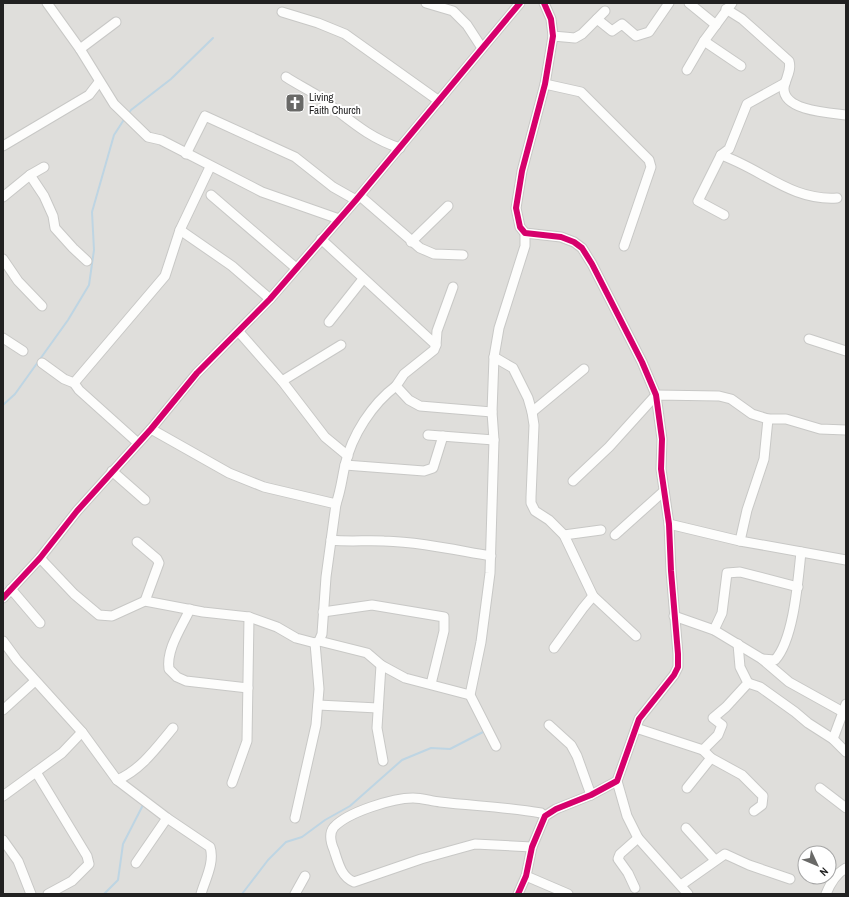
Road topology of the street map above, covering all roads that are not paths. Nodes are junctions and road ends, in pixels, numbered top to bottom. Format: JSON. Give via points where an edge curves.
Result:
{"nodes":[{"id":1,"x":47,"y":3,"type":"edge"},
{"id":2,"x":426,"y":3,"type":"edge"},
{"id":3,"x":520,"y":3,"type":"edge"},
{"id":4,"x":544,"y":3,"type":"edge"},
{"id":5,"x":669,"y":3,"type":"edge"},
{"id":6,"x":689,"y":3,"type":"edge"},
{"id":7,"x":438,"y":5,"type":"edge"},
{"id":8,"x":729,"y":6,"type":"edge"},
{"id":9,"x":605,"y":10,"type":"dead end"},
{"id":10,"x":282,"y":12,"type":"dead end"},
{"id":11,"x":597,"y":19,"type":"junction"},
{"id":12,"x":116,"y":22,"type":"dead end"},
{"id":13,"x":716,"y":25,"type":"junction"},
{"id":14,"x":554,"y":36,"type":"junction"},
{"id":15,"x":704,"y":41,"type":"junction"},
{"id":16,"x":482,"y":48,"type":"junction"},
{"id":17,"x":80,"y":49,"type":"junction"},
{"id":18,"x":741,"y":66,"type":"dead end"},
{"id":19,"x":687,"y":70,"type":"dead end"},
{"id":20,"x":286,"y":77,"type":"dead end"},
{"id":21,"x":99,"y":82,"type":"junction"},
{"id":22,"x":785,"y":83,"type":"junction"},
{"id":23,"x":545,"y":84,"type":"junction"},
{"id":24,"x":439,"y":101,"type":"junction"},
{"id":25,"x":846,"y":115,"type":"edge"},
{"id":26,"x":3,"y":146,"type":"edge"},
{"id":27,"x":400,"y":148,"type":"junction"},
{"id":28,"x":186,"y":154,"type":"junction"},
{"id":29,"x":721,"y":155,"type":"junction"},
{"id":30,"x":44,"y":167,"type":"dead end"},
{"id":31,"x":210,"y":167,"type":"junction"},
{"id":32,"x":30,"y":175,"type":"junction"},
{"id":33,"x":211,"y":195,"type":"dead end"},
{"id":34,"x":3,"y":197,"type":"edge"},
{"id":35,"x":358,"y":198,"type":"junction"},
{"id":36,"x":837,"y":198,"type":"dead end"},
{"id":37,"x":448,"y":206,"type":"dead end"},
{"id":38,"x":724,"y":215,"type":"dead end"},
{"id":39,"x":339,"y":220,"type":"junction"},
{"id":40,"x":180,"y":230,"type":"junction"},
{"id":41,"x":525,"y":233,"type":"junction"},
{"id":42,"x":321,"y":239,"type":"junction"},
{"id":43,"x":411,"y":242,"type":"junction"},
{"id":44,"x":624,"y":246,"type":"dead end"},
{"id":45,"x":463,"y":255,"type":"dead end"},
{"id":46,"x":3,"y":258,"type":"edge"},
{"id":47,"x":87,"y":261,"type":"dead end"},
{"id":48,"x":296,"y":268,"type":"junction"},
{"id":49,"x":363,"y":279,"type":"junction"},
{"id":50,"x":453,"y":287,"type":"dead end"},
{"id":51,"x":270,"y":299,"type":"junction"},
{"id":52,"x":42,"y":306,"type":"dead end"},
{"id":53,"x":329,"y":322,"type":"dead end"},
{"id":54,"x":239,"y":332,"type":"junction"},
{"id":55,"x":3,"y":338,"type":"edge"},
{"id":56,"x":810,"y":340,"type":"dead end"},
{"id":57,"x":341,"y":345,"type":"dead end"},
{"id":58,"x":436,"y":345,"type":"junction"},
{"id":59,"x":23,"y":351,"type":"dead end"},
{"id":60,"x":846,"y":351,"type":"edge"},
{"id":61,"x":494,"y":357,"type":"junction"},
{"id":62,"x":42,"y":363,"type":"dead end"},
{"id":63,"x":584,"y":369,"type":"dead end"},
{"id":64,"x":282,"y":381,"type":"junction"},
{"id":65,"x":74,"y":383,"type":"junction"},
{"id":66,"x":396,"y":386,"type":"junction"},
{"id":67,"x":656,"y":395,"type":"junction"},
{"id":68,"x":492,"y":412,"type":"junction"},
{"id":69,"x":532,"y":412,"type":"junction"},
{"id":70,"x":768,"y":419,"type":"junction"},
{"id":71,"x":151,"y":429,"type":"junction"},
{"id":72,"x":846,"y":430,"type":"edge"},
{"id":73,"x":428,"y":435,"type":"dead end"},
{"id":74,"x":443,"y":436,"type":"junction"},
{"id":75,"x":494,"y":440,"type":"junction"},
{"id":76,"x":138,"y":443,"type":"junction"},
{"id":77,"x":347,"y":461,"type":"junction"},
{"id":78,"x":112,"y":471,"type":"junction"},
{"id":79,"x":573,"y":480,"type":"dead end"},
{"id":80,"x":664,"y":491,"type":"junction"},
{"id":81,"x":145,"y":500,"type":"dead end"},
{"id":82,"x":336,"y":504,"type":"junction"},
{"id":83,"x":669,"y":524,"type":"junction"},
{"id":84,"x":601,"y":530,"type":"dead end"},
{"id":85,"x":564,"y":535,"type":"junction"},
{"id":86,"x":616,"y":535,"type":"dead end"},
{"id":87,"x":331,"y":540,"type":"junction"},
{"id":88,"x":740,"y":541,"type":"junction"},
{"id":89,"x":137,"y":542,"type":"dead end"},
{"id":90,"x":801,"y":552,"type":"junction"},
{"id":91,"x":491,"y":556,"type":"junction"},
{"id":92,"x":40,"y":558,"type":"junction"},
{"id":93,"x":846,"y":560,"type":"edge"},
{"id":94,"x":798,"y":587,"type":"junction"},
{"id":95,"x":11,"y":589,"type":"junction"},
{"id":96,"x":593,"y":596,"type":"junction"},
{"id":97,"x":3,"y":598,"type":"edge"},
{"id":98,"x":145,"y":601,"type":"junction"},
{"id":99,"x":190,"y":609,"type":"junction"},
{"id":100,"x":323,"y":612,"type":"junction"},
{"id":101,"x":674,"y":616,"type":"junction"},
{"id":102,"x":249,"y":617,"type":"junction"},
{"id":103,"x":40,"y":623,"type":"dead end"},
{"id":104,"x":714,"y":630,"type":"junction"},
{"id":105,"x":636,"y":636,"type":"dead end"},
{"id":106,"x":3,"y":641,"type":"edge"},
{"id":107,"x":317,"y":642,"type":"junction"},
{"id":108,"x":738,"y":644,"type":"junction"},
{"id":109,"x":554,"y":648,"type":"dead end"},
{"id":110,"x":762,"y":659,"type":"junction"},
{"id":111,"x":380,"y":665,"type":"junction"},
{"id":112,"x":35,"y":681,"type":"junction"},
{"id":113,"x":748,"y":683,"type":"junction"},
{"id":114,"x":431,"y":684,"type":"junction"},
{"id":115,"x":248,"y":688,"type":"junction"},
{"id":116,"x":470,"y":695,"type":"junction"},
{"id":117,"x":318,"y":705,"type":"junction"},
{"id":118,"x":378,"y":708,"type":"junction"},
{"id":119,"x":845,"y":708,"type":"edge"},
{"id":120,"x":3,"y":710,"type":"edge"},
{"id":121,"x":549,"y":725,"type":"dead end"},
{"id":122,"x":173,"y":728,"type":"dead end"},
{"id":123,"x":636,"y":728,"type":"junction"},
{"id":124,"x":82,"y":732,"type":"junction"},
{"id":125,"x":833,"y":739,"type":"junction"},
{"id":126,"x":496,"y":746,"type":"dead end"},
{"id":127,"x":703,"y":750,"type":"junction"},
{"id":128,"x":846,"y":752,"type":"edge"},
{"id":129,"x":711,"y":758,"type":"junction"},
{"id":130,"x":383,"y":761,"type":"dead end"},
{"id":131,"x":36,"y":772,"type":"junction"},
{"id":132,"x":117,"y":780,"type":"junction"},
{"id":133,"x":617,"y":781,"type":"junction"},
{"id":134,"x":232,"y":783,"type":"dead end"},
{"id":135,"x":687,"y":788,"type":"dead end"},
{"id":136,"x":820,"y":788,"type":"dead end"},
{"id":137,"x":591,"y":795,"type":"junction"},
{"id":138,"x":3,"y":796,"type":"edge"},
{"id":139,"x":846,"y":808,"type":"edge"},
{"id":140,"x":754,"y":811,"type":"dead end"},
{"id":141,"x":545,"y":816,"type":"junction"},
{"id":142,"x":166,"y":818,"type":"junction"},
{"id":143,"x":295,"y":818,"type":"dead end"},
{"id":144,"x":686,"y":828,"type":"dead end"},
{"id":145,"x":638,"y":838,"type":"junction"},
{"id":146,"x":3,"y":840,"type":"edge"},
{"id":147,"x":532,"y":847,"type":"junction"},
{"id":148,"x":715,"y":860,"type":"junction"},
{"id":149,"x":136,"y":863,"type":"dead end"},
{"id":150,"x":846,"y":868,"type":"edge"},
{"id":151,"x":305,"y":876,"type":"dead end"},
{"id":152,"x":526,"y":876,"type":"junction"},
{"id":153,"x":790,"y":879,"type":"dead end"},
{"id":154,"x":681,"y":886,"type":"junction"},
{"id":155,"x":635,"y":888,"type":"dead end"},
{"id":156,"x":31,"y":894,"type":"edge"},
{"id":157,"x":48,"y":894,"type":"edge"},
{"id":158,"x":201,"y":894,"type":"edge"},
{"id":159,"x":296,"y":894,"type":"edge"},
{"id":160,"x":518,"y":894,"type":"edge"},
{"id":161,"x":568,"y":894,"type":"edge"},
{"id":162,"x":688,"y":894,"type":"edge"},
{"id":163,"x":826,"y":894,"type":"edge"}],
"edges":[{"from":1,"to":17,"type":"street"},
{"from":2,"to":7,"type":"street"},
{"from":3,"to":16,"type":"street"},
{"from":4,"to":14,"type":"street","via":[[551,19]]},
{"from":5,"to":11,"type":"street","via":[[649,32],[636,36],[622,24],[612,31]]},
{"from":6,"to":13,"type":"street"},
{"from":7,"to":16,"type":"street","via":[[453,11],[468,24]]},
{"from":8,"to":13,"type":"street"},
{"from":8,"to":22,"type":"street","via":[[789,61],[791,67]]},
{"from":9,"to":11,"type":"street"},
{"from":10,"to":24,"type":"street","via":[[344,34]]},
{"from":11,"to":14,"type":"street","via":[[582,34],[574,38]]},
{"from":12,"to":17,"type":"street"},
{"from":13,"to":15,"type":"street"},
{"from":14,"to":23,"type":"street"},
{"from":15,"to":18,"type":"street"},
{"from":15,"to":19,"type":"street"},
{"from":16,"to":24,"type":"street"},
{"from":17,"to":21,"type":"street"},
{"from":20,"to":27,"type":"street","via":[[314,94],[367,134]]},
{"from":21,"to":26,"type":"street","via":[[89,95]]},
{"from":21,"to":28,"type":"street","via":[[114,104],[148,137],[161,140]]},
{"from":22,"to":25,"type":"street","via":[[785,96],[795,105]]},
{"from":22,"to":29,"type":"street","via":[[747,104],[729,149]]},
{"from":23,"to":41,"type":"street","via":[[522,170],[516,208],[520,227]]},
{"from":23,"to":44,"type":"street","via":[[581,92],[649,160],[651,167]]},
{"from":24,"to":27,"type":"street"},
{"from":27,"to":35,"type":"street"},
{"from":28,"to":31,"type":"street"},
{"from":28,"to":35,"type":"street","via":[[205,116],[295,157],[333,187]]},
{"from":29,"to":36,"type":"street","via":[[795,192],[824,199]]},
{"from":29,"to":38,"type":"street","via":[[698,201]]},
{"from":30,"to":32,"type":"street"},
{"from":31,"to":39,"type":"street","via":[[262,192]]},
{"from":31,"to":40,"type":"street"},
{"from":32,"to":34,"type":"street"},
{"from":32,"to":47,"type":"street","via":[[44,196],[53,216],[55,228]]},
{"from":33,"to":48,"type":"street"},
{"from":35,"to":39,"type":"street"},
{"from":35,"to":43,"type":"street"},
{"from":37,"to":43,"type":"street"},
{"from":39,"to":42,"type":"street"},
{"from":40,"to":51,"type":"street","via":[[232,266]]},
{"from":40,"to":65,"type":"street","via":[[165,276]]},
{"from":41,"to":61,"type":"street","via":[[525,246],[499,328]]},
{"from":41,"to":67,"type":"street","via":[[561,237],[582,248],[642,362]]},
{"from":42,"to":48,"type":"street"},
{"from":42,"to":49,"type":"street"},
{"from":43,"to":45,"type":"street","via":[[434,254]]},
{"from":46,"to":52,"type":"street","via":[[18,281]]},
{"from":48,"to":51,"type":"street"},
{"from":49,"to":53,"type":"street"},
{"from":49,"to":58,"type":"street"},
{"from":50,"to":58,"type":"street","via":[[437,331]]},
{"from":51,"to":54,"type":"street"},
{"from":54,"to":64,"type":"street"},
{"from":54,"to":71,"type":"street","via":[[197,373]]},
{"from":55,"to":59,"type":"street"},
{"from":56,"to":60,"type":"street"},
{"from":57,"to":64,"type":"street"},
{"from":58,"to":66,"type":"street","via":[[434,350],[404,374]]},
{"from":61,"to":68,"type":"street"},
{"from":61,"to":69,"type":"street","via":[[513,368]]},
{"from":62,"to":65,"type":"street"},
{"from":63,"to":69,"type":"street"},
{"from":64,"to":77,"type":"street"},
{"from":65,"to":76,"type":"street"},
{"from":66,"to":68,"type":"street","via":[[409,400],[420,406]]},
{"from":66,"to":77,"type":"street","via":[[374,407],[364,422]]},
{"from":67,"to":70,"type":"street","via":[[719,396],[731,399],[752,414]]},
{"from":67,"to":79,"type":"street","via":[[609,447]]},
{"from":67,"to":80,"type":"street","via":[[662,439],[661,469]]},
{"from":68,"to":75,"type":"street"},
{"from":69,"to":85,"type":"street","via":[[534,425],[531,503],[535,511]]},
{"from":70,"to":72,"type":"street","via":[[786,419],[820,429]]},
{"from":70,"to":88,"type":"street","via":[[764,458]]},
{"from":71,"to":76,"type":"street"},
{"from":71,"to":82,"type":"street","via":[[229,473],[257,484]]},
{"from":73,"to":74,"type":"street"},
{"from":74,"to":75,"type":"street"},
{"from":74,"to":77,"type":"street","via":[[433,468],[424,471]]},
{"from":75,"to":91,"type":"street"},
{"from":76,"to":78,"type":"street"},
{"from":77,"to":82,"type":"street"},
{"from":78,"to":81,"type":"street"},
{"from":78,"to":92,"type":"street"},
{"from":80,"to":83,"type":"street"},
{"from":80,"to":86,"type":"street"},
{"from":82,"to":87,"type":"street"},
{"from":83,"to":88,"type":"street"},
{"from":83,"to":101,"type":"street"},
{"from":84,"to":85,"type":"street"},
{"from":85,"to":96,"type":"street"},
{"from":87,"to":91,"type":"street","via":[[382,540],[438,545]]},
{"from":87,"to":100,"type":"street"},
{"from":88,"to":90,"type":"street"},
{"from":89,"to":98,"type":"street","via":[[159,563]]},
{"from":90,"to":93,"type":"street"},
{"from":90,"to":94,"type":"street"},
{"from":91,"to":116,"type":"street","via":[[481,642]]},
{"from":92,"to":95,"type":"street"},
{"from":92,"to":98,"type":"street","via":[[74,594],[99,615],[112,616]]},
{"from":94,"to":104,"type":"street","via":[[740,572],[727,573],[722,612]]},
{"from":94,"to":110,"type":"street","via":[[781,654],[775,660]]},
{"from":95,"to":97,"type":"street"},
{"from":95,"to":103,"type":"street"},
{"from":96,"to":105,"type":"street"},
{"from":96,"to":109,"type":"street"},
{"from":98,"to":99,"type":"street"},
{"from":99,"to":102,"type":"street"},
{"from":99,"to":115,"type":"street","via":[[169,657],[169,670],[186,681]]},
{"from":100,"to":107,"type":"street","via":[[322,634]]},
{"from":100,"to":114,"type":"street","via":[[372,605],[444,617],[444,631]]},
{"from":101,"to":104,"type":"street"},
{"from":101,"to":123,"type":"street","via":[[678,667]]},
{"from":102,"to":107,"type":"street","via":[[278,627],[296,638]]},
{"from":102,"to":115,"type":"street"},
{"from":104,"to":108,"type":"street"},
{"from":106,"to":112,"type":"street"},
{"from":107,"to":111,"type":"street","via":[[367,653]]},
{"from":107,"to":117,"type":"street"},
{"from":108,"to":110,"type":"street"},
{"from":108,"to":113,"type":"street","via":[[740,667]]},
{"from":110,"to":119,"type":"street","via":[[789,682]]},
{"from":111,"to":114,"type":"street","via":[[405,678]]},
{"from":111,"to":118,"type":"street"},
{"from":112,"to":120,"type":"street"},
{"from":112,"to":124,"type":"street"},
{"from":113,"to":125,"type":"street","via":[[760,687]]},
{"from":113,"to":127,"type":"street","via":[[713,718],[722,725],[718,735]]},
{"from":114,"to":116,"type":"street"},
{"from":115,"to":134,"type":"street","via":[[247,741]]},
{"from":116,"to":126,"type":"street"},
{"from":117,"to":118,"type":"street"},
{"from":117,"to":143,"type":"street","via":[[316,725]]},
{"from":118,"to":130,"type":"street","via":[[376,728]]},
{"from":119,"to":125,"type":"street"},
{"from":121,"to":137,"type":"street","via":[[571,745]]},
{"from":122,"to":132,"type":"street","via":[[137,768]]},
{"from":123,"to":127,"type":"street"},
{"from":123,"to":133,"type":"street"},
{"from":124,"to":131,"type":"street","via":[[62,753]]},
{"from":124,"to":132,"type":"street"},
{"from":125,"to":128,"type":"street"},
{"from":127,"to":129,"type":"street"},
{"from":129,"to":135,"type":"street"},
{"from":129,"to":140,"type":"street","via":[[742,775],[763,796],[762,805]]},
{"from":131,"to":138,"type":"street"},
{"from":131,"to":157,"type":"street","via":[[88,856],[89,864],[72,880]]},
{"from":132,"to":142,"type":"street"},
{"from":133,"to":137,"type":"street"},
{"from":133,"to":145,"type":"street","via":[[626,816]]},
{"from":136,"to":139,"type":"street"},
{"from":137,"to":141,"type":"street"},
{"from":141,"to":147,"type":"street"},
{"from":141,"to":147,"type":"street","via":[[541,813],[492,806],[414,798],[392,800],[348,817],[333,828],[330,841],[343,873],[348,880],[354,882],[442,852],[475,844]]},
{"from":142,"to":149,"type":"street"},
{"from":142,"to":158,"type":"street","via":[[210,847],[211,862]]},
{"from":144,"to":148,"type":"street"},
{"from":145,"to":154,"type":"street"},
{"from":145,"to":155,"type":"street","via":[[620,854],[618,860]]},
{"from":146,"to":156,"type":"street","via":[[18,861]]},
{"from":147,"to":152,"type":"street"},
{"from":148,"to":153,"type":"street","via":[[730,854],[749,865]]},
{"from":148,"to":154,"type":"street"},
{"from":150,"to":163,"type":"street","via":[[834,880]]},
{"from":151,"to":159,"type":"street"},
{"from":152,"to":160,"type":"street"},
{"from":152,"to":161,"type":"street"},
{"from":154,"to":162,"type":"street"}]}
